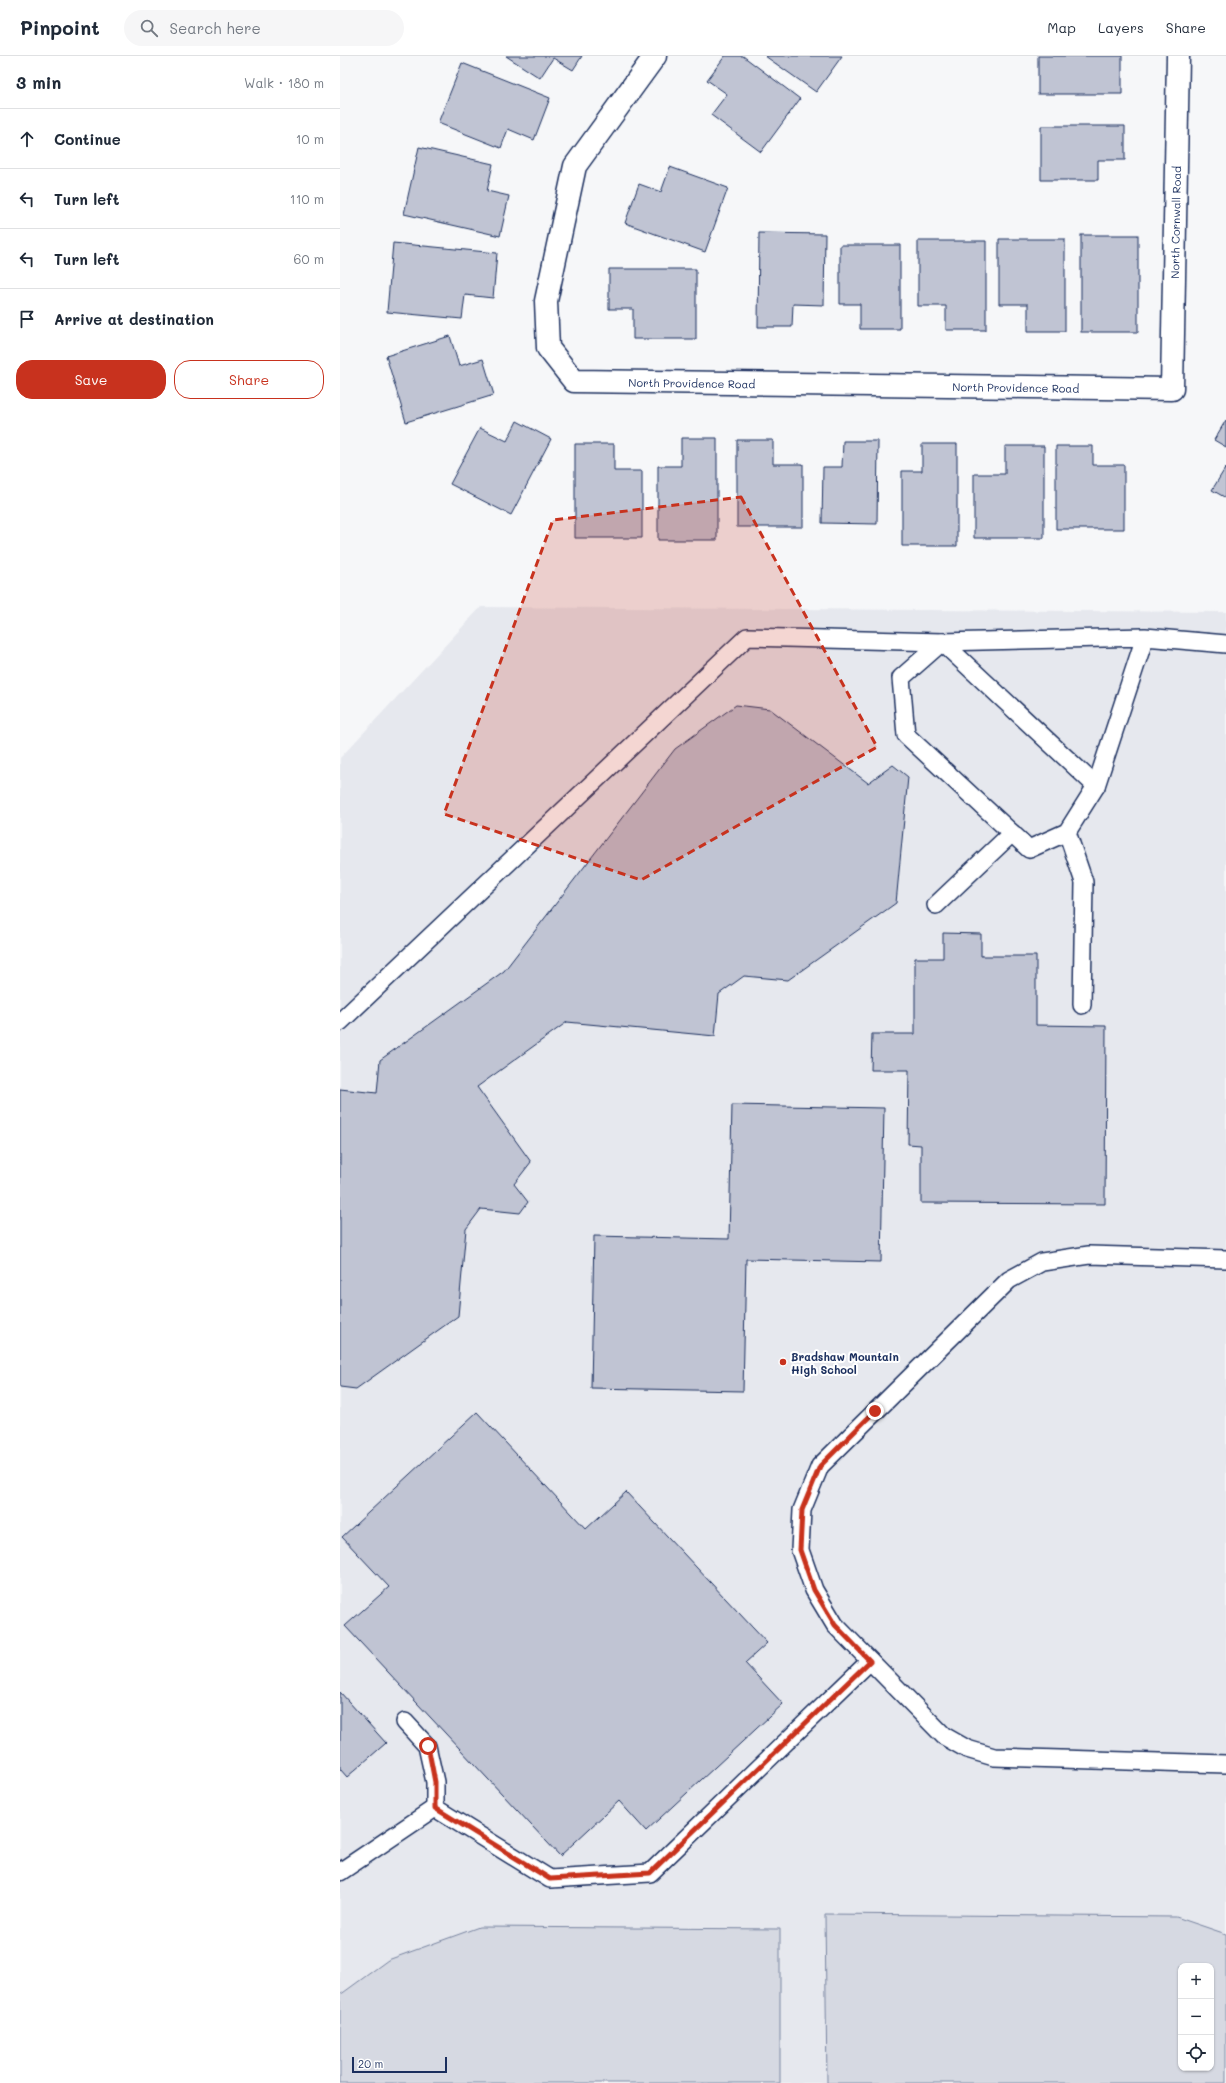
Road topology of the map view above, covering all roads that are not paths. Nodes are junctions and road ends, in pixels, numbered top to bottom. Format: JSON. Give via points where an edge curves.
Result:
{"nodes":[{"id":1,"x":655,"y":56,"type":"edge"},
{"id":2,"x":1178,"y":56,"type":"edge"},
{"id":3,"x":1172,"y":389,"type":"joint"},
{"id":4,"x":1145,"y":637,"type":"junction"},
{"id":5,"x":942,"y":642,"type":"junction"},
{"id":6,"x":1226,"y":644,"type":"edge"},
{"id":7,"x":1096,"y":786,"type":"junction"},
{"id":8,"x":1067,"y":832,"type":"junction"},
{"id":9,"x":1012,"y":833,"type":"junction"},
{"id":10,"x":936,"y":905,"type":"dead end"},
{"id":11,"x":1082,"y":1005,"type":"dead end"},
{"id":12,"x":340,"y":1022,"type":"edge"},
{"id":13,"x":1226,"y":1259,"type":"edge"},
{"id":14,"x":870,"y":1661,"type":"junction"},
{"id":15,"x":405,"y":1722,"type":"dead end"},
{"id":16,"x":1226,"y":1764,"type":"edge"},
{"id":17,"x":435,"y":1808,"type":"junction"},
{"id":18,"x":340,"y":1872,"type":"edge"}],
"edges":[{"from":1,"to":3,"type":"street","name":"North Providence Road","via":[[575,166],[546,301],[548,348],[574,381]]},
{"from":2,"to":3,"type":"street","name":"North Cornwall Road"},
{"from":4,"to":5,"type":"lane"},
{"from":4,"to":6,"type":"lane"},
{"from":4,"to":7,"type":"lane"},
{"from":5,"to":7,"type":"lane"},
{"from":5,"to":9,"type":"lane","via":[[901,678],[906,736]]},
{"from":5,"to":12,"type":"lane","via":[[747,637]]},
{"from":7,"to":8,"type":"lane"},
{"from":8,"to":9,"type":"lane","via":[[1029,849]]},
{"from":8,"to":11,"type":"lane","via":[[1084,882]]},
{"from":9,"to":10,"type":"lane"},
{"from":13,"to":14,"type":"lane","via":[[1089,1255],[1042,1262],[1009,1280],[820,1466],[802,1510],[800,1550],[814,1590],[835,1625]]},
{"from":14,"to":16,"type":"lane","via":[[944,1736],[968,1749],[994,1757]]},
{"from":14,"to":17,"type":"lane","via":[[650,1873],[550,1879]]},
{"from":15,"to":17,"type":"lane","via":[[428,1746],[435,1782]]},
{"from":17,"to":18,"type":"lane"}]}
